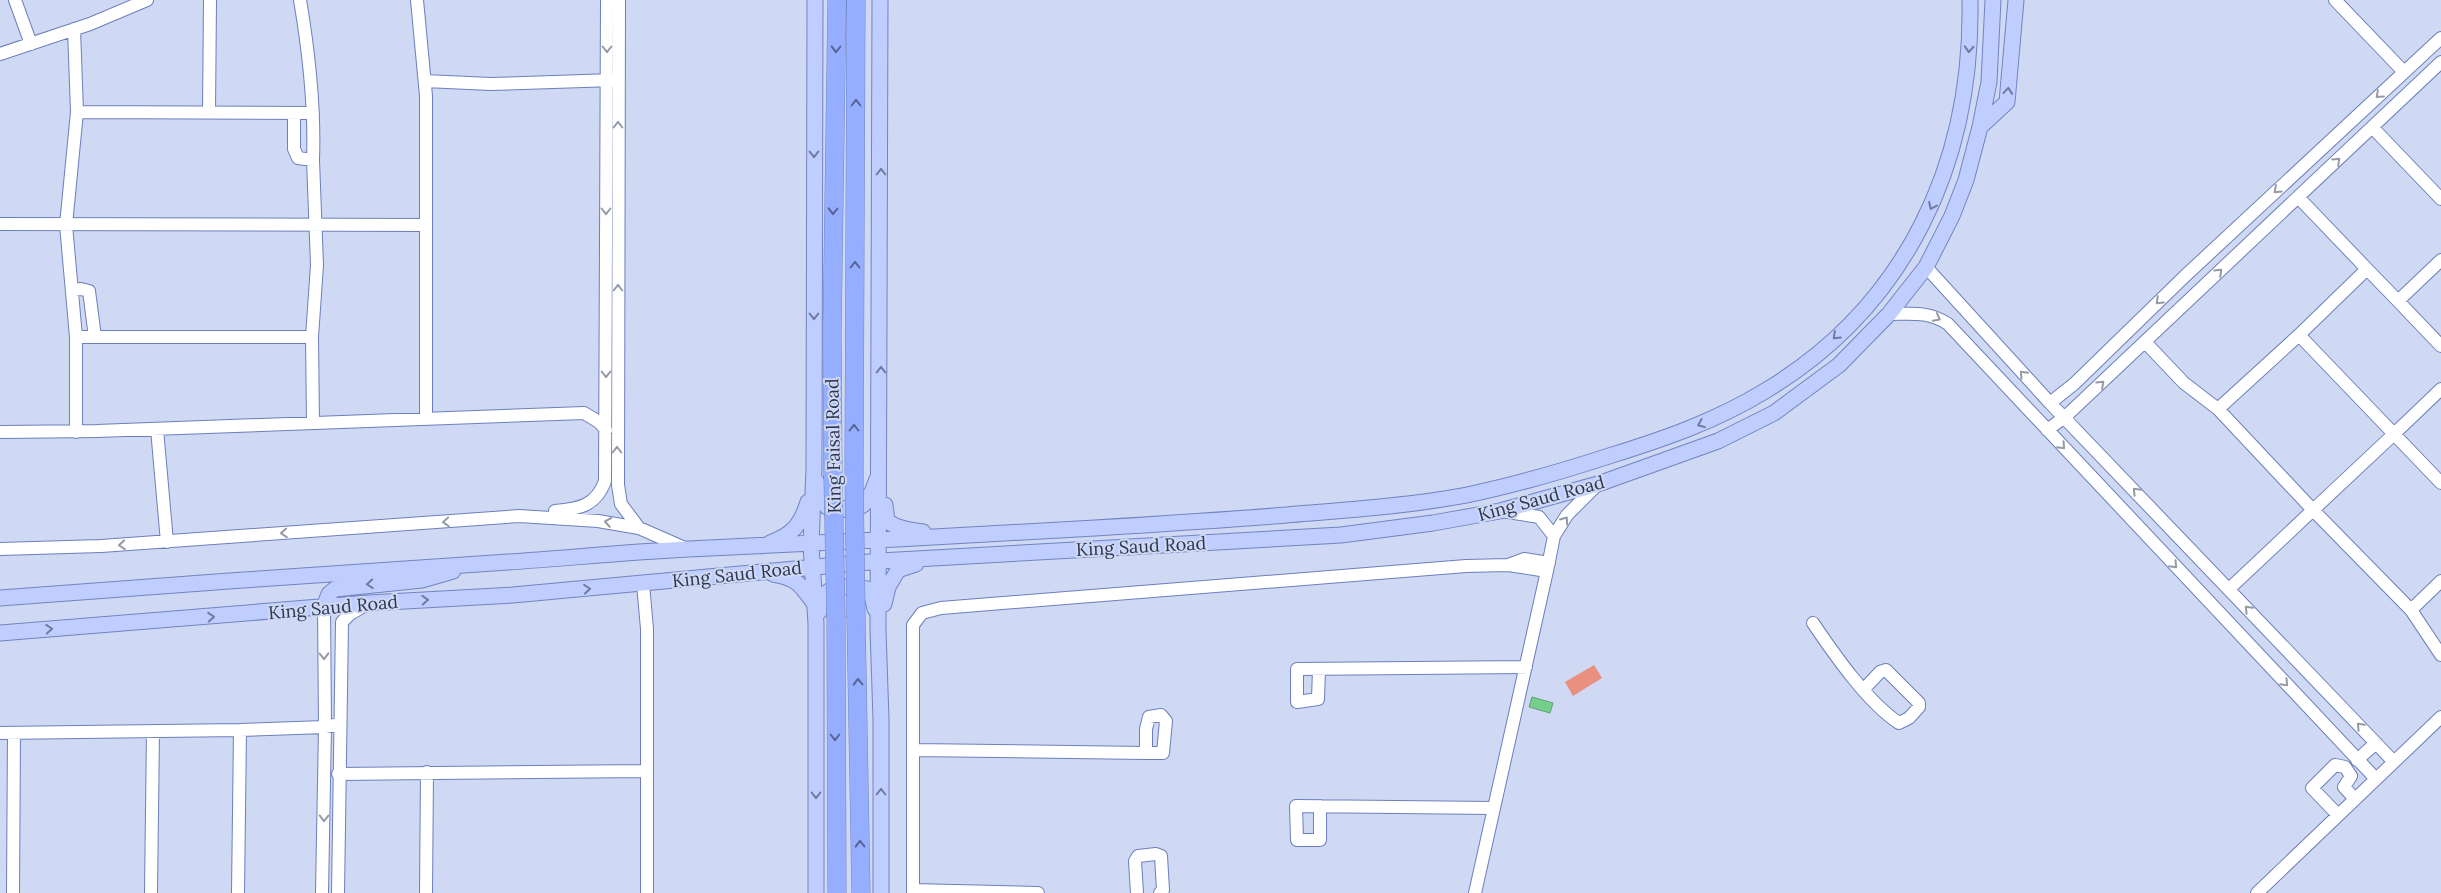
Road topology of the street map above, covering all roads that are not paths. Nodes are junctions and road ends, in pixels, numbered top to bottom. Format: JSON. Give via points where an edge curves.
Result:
{"nodes":[{"id":1,"x":15,"y":0,"type":"edge"},
{"id":2,"x":147,"y":0,"type":"edge"},
{"id":3,"x":210,"y":0,"type":"edge"},
{"id":4,"x":300,"y":0,"type":"edge"},
{"id":5,"x":417,"y":0,"type":"edge"},
{"id":6,"x":607,"y":0,"type":"edge"},
{"id":7,"x":619,"y":0,"type":"edge"},
{"id":8,"x":815,"y":0,"type":"edge"},
{"id":9,"x":837,"y":0,"type":"edge"},
{"id":10,"x":856,"y":0,"type":"edge"},
{"id":11,"x":880,"y":0,"type":"edge"},
{"id":12,"x":1970,"y":0,"type":"edge"},
{"id":13,"x":1993,"y":0,"type":"edge"},
{"id":14,"x":2016,"y":0,"type":"edge"},
{"id":15,"x":2335,"y":0,"type":"edge"},
{"id":16,"x":74,"y":29,"type":"junction"},
{"id":17,"x":2441,"y":38,"type":"edge"},
{"id":18,"x":32,"y":44,"type":"junction"},
{"id":19,"x":0,"y":54,"type":"edge"},
{"id":20,"x":2441,"y":62,"type":"edge"},
{"id":21,"x":2404,"y":72,"type":"junction"},
{"id":22,"x":613,"y":80,"type":"junction"},
{"id":23,"x":424,"y":81,"type":"junction"},
{"id":24,"x":77,"y":112,"type":"junction"},
{"id":25,"x":209,"y":112,"type":"junction"},
{"id":26,"x":294,"y":113,"type":"junction"},
{"id":27,"x":313,"y":113,"type":"junction"},
{"id":28,"x":2372,"y":127,"type":"junction"},
{"id":29,"x":1980,"y":128,"type":"junction"},
{"id":30,"x":313,"y":160,"type":"junction"},
{"id":31,"x":2298,"y":197,"type":"junction"},
{"id":32,"x":2441,"y":199,"type":"edge"},
{"id":33,"x":0,"y":224,"type":"edge"},
{"id":34,"x":425,"y":224,"type":"junction"},
{"id":35,"x":66,"y":225,"type":"junction"},
{"id":36,"x":316,"y":225,"type":"junction"},
{"id":37,"x":2441,"y":260,"type":"edge"},
{"id":38,"x":1926,"y":267,"type":"junction"},
{"id":39,"x":2367,"y":269,"type":"junction"},
{"id":40,"x":72,"y":290,"type":"junction"},
{"id":41,"x":2398,"y":301,"type":"junction"},
{"id":42,"x":1889,"y":314,"type":"junction"},
{"id":43,"x":2300,"y":335,"type":"junction"},
{"id":44,"x":76,"y":337,"type":"junction"},
{"id":45,"x":95,"y":337,"type":"junction"},
{"id":46,"x":312,"y":337,"type":"junction"},
{"id":47,"x":2145,"y":342,"type":"junction"},
{"id":48,"x":2441,"y":346,"type":"edge"},
{"id":49,"x":2441,"y":389,"type":"edge"},
{"id":50,"x":606,"y":393,"type":"junction"},
{"id":51,"x":2050,"y":403,"type":"junction"},
{"id":52,"x":2218,"y":409,"type":"junction"},
{"id":53,"x":584,"y":413,"type":"junction"},
{"id":54,"x":2065,"y":418,"type":"junction"},
{"id":55,"x":426,"y":419,"type":"junction"},
{"id":56,"x":313,"y":423,"type":"junction"},
{"id":57,"x":157,"y":429,"type":"junction"},
{"id":58,"x":606,"y":430,"type":"junction"},
{"id":59,"x":2047,"y":430,"type":"junction"},
{"id":60,"x":0,"y":432,"type":"edge"},
{"id":61,"x":76,"y":432,"type":"junction"},
{"id":62,"x":2394,"y":434,"type":"junction"},
{"id":63,"x":814,"y":468,"type":"junction"},
{"id":64,"x":880,"y":471,"type":"junction"},
{"id":65,"x":1598,"y":484,"type":"junction"},
{"id":66,"x":2441,"y":484,"type":"edge"},
{"id":67,"x":2313,"y":510,"type":"junction"},
{"id":68,"x":1500,"y":511,"type":"junction"},
{"id":69,"x":519,"y":516,"type":"junction"},
{"id":70,"x":639,"y":528,"type":"junction"},
{"id":71,"x":956,"y":536,"type":"junction"},
{"id":72,"x":1554,"y":536,"type":"junction"},
{"id":73,"x":880,"y":541,"type":"junction"},
{"id":74,"x":168,"y":542,"type":"junction"},
{"id":75,"x":811,"y":545,"type":"junction"},
{"id":76,"x":758,"y":548,"type":"junction"},
{"id":77,"x":0,"y":549,"type":"edge"},
{"id":78,"x":687,"y":550,"type":"junction"},
{"id":79,"x":953,"y":557,"type":"junction"},
{"id":80,"x":880,"y":561,"type":"junction"},
{"id":81,"x":504,"y":562,"type":"junction"},
{"id":82,"x":811,"y":566,"type":"junction"},
{"id":83,"x":1548,"y":567,"type":"junction"},
{"id":84,"x":757,"y":571,"type":"junction"},
{"id":85,"x":2441,"y":581,"type":"edge"},
{"id":86,"x":643,"y":584,"type":"junction"},
{"id":87,"x":2229,"y":589,"type":"junction"},
{"id":88,"x":0,"y":598,"type":"edge"},
{"id":89,"x":369,"y":603,"type":"junction"},
{"id":90,"x":814,"y":603,"type":"junction"},
{"id":91,"x":324,"y":607,"type":"junction"},
{"id":92,"x":2411,"y":610,"type":"junction"},
{"id":93,"x":1812,"y":623,"type":"dead end"},
{"id":94,"x":816,"y":624,"type":"junction"},
{"id":95,"x":878,"y":630,"type":"junction"},
{"id":96,"x":0,"y":633,"type":"edge"},
{"id":97,"x":2441,"y":655,"type":"edge"},
{"id":98,"x":1526,"y":667,"type":"junction"},
{"id":99,"x":1319,"y":669,"type":"dead end"},
{"id":100,"x":1864,"y":689,"type":"dead end"},
{"id":101,"x":2441,"y":717,"type":"edge"},
{"id":102,"x":340,"y":724,"type":"junction"},
{"id":103,"x":325,"y":727,"type":"junction"},
{"id":104,"x":240,"y":730,"type":"junction"},
{"id":105,"x":153,"y":731,"type":"junction"},
{"id":106,"x":0,"y":733,"type":"edge"},
{"id":107,"x":14,"y":733,"type":"junction"},
{"id":108,"x":2376,"y":743,"type":"junction"},
{"id":109,"x":914,"y":750,"type":"junction"},
{"id":110,"x":1146,"y":753,"type":"dead end"},
{"id":111,"x":2358,"y":760,"type":"junction"},
{"id":112,"x":2394,"y":762,"type":"junction"},
{"id":113,"x":427,"y":772,"type":"junction"},
{"id":114,"x":646,"y":772,"type":"junction"},
{"id":115,"x":338,"y":774,"type":"junction"},
{"id":116,"x":2376,"y":779,"type":"junction"},
{"id":117,"x":2344,"y":787,"type":"junction"},
{"id":118,"x":2355,"y":799,"type":"junction"},
{"id":119,"x":2327,"y":804,"type":"junction"},
{"id":120,"x":1320,"y":806,"type":"dead end"},
{"id":121,"x":1494,"y":808,"type":"junction"},
{"id":122,"x":2338,"y":815,"type":"junction"},
{"id":123,"x":913,"y":891,"type":"edge"},
{"id":124,"x":13,"y":893,"type":"edge"},
{"id":125,"x":151,"y":893,"type":"edge"},
{"id":126,"x":238,"y":893,"type":"edge"},
{"id":127,"x":322,"y":893,"type":"edge"},
{"id":128,"x":338,"y":893,"type":"edge"},
{"id":129,"x":426,"y":893,"type":"edge"},
{"id":130,"x":647,"y":893,"type":"edge"},
{"id":131,"x":816,"y":893,"type":"edge"},
{"id":132,"x":837,"y":893,"type":"edge"},
{"id":133,"x":860,"y":893,"type":"edge"},
{"id":134,"x":881,"y":893,"type":"edge"},
{"id":135,"x":1038,"y":893,"type":"edge"},
{"id":136,"x":1137,"y":893,"type":"edge"},
{"id":137,"x":1160,"y":893,"type":"edge"},
{"id":138,"x":1475,"y":893,"type":"edge"},
{"id":139,"x":2257,"y":893,"type":"edge"}],
"edges":[{"from":1,"to":18,"type":"street"},
{"from":2,"to":16,"type":"street"},
{"from":3,"to":25,"type":"street"},
{"from":4,"to":27,"type":"street"},
{"from":5,"to":23,"type":"street"},
{"from":6,"to":22,"type":"street","one_way":true},
{"from":7,"to":22,"type":"street"},
{"from":8,"to":63,"type":"main road","one_way":true},
{"from":9,"to":132,"type":"highway","name":"King Faisal Road","one_way":true,"bridge":true,"via":[[832,315]]},
{"from":133,"to":10,"type":"highway","name":"King Faisal Road","one_way":true,"bridge":true,"via":[[854,476]]},
{"from":64,"to":11,"type":"main road","one_way":true},
{"from":12,"to":71,"type":"main road","name":"King Saud Road","one_way":true,"via":[[1969,59],[1950,158],[1929,211],[1903,259],[1875,297],[1807,363],[1722,416],[1583,465],[1466,495],[1347,510]]},
{"from":13,"to":29,"type":"main road","name":"King Saud Road","via":[[1989,82]]},
{"from":29,"to":14,"type":"main road","one_way":true,"via":[[2007,102]]},
{"from":15,"to":21,"type":"street"},
{"from":16,"to":18,"type":"street"},
{"from":16,"to":24,"type":"street"},
{"from":17,"to":21,"type":"street"},
{"from":18,"to":19,"type":"street"},
{"from":20,"to":28,"type":"street"},
{"from":21,"to":51,"type":"street","one_way":true,"via":[[2074,384]]},
{"from":22,"to":23,"type":"street","via":[[491,84]]},
{"from":22,"to":50,"type":"street","one_way":true},
{"from":70,"to":22,"type":"street","one_way":true,"via":[[621,504],[618,485]]},
{"from":23,"to":34,"type":"street"},
{"from":24,"to":25,"type":"street"},
{"from":24,"to":35,"type":"street"},
{"from":25,"to":26,"type":"street"},
{"from":26,"to":27,"type":"street"},
{"from":26,"to":30,"type":"street","via":[[294,149],[298,158]]},
{"from":27,"to":30,"type":"street"},
{"from":31,"to":28,"type":"street","one_way":true},
{"from":28,"to":32,"type":"street"},
{"from":29,"to":38,"type":"main road","name":"King Saud Road","via":[[1966,180]]},
{"from":30,"to":36,"type":"street"},
{"from":31,"to":39,"type":"street"},
{"from":47,"to":31,"type":"street","one_way":true},
{"from":33,"to":35,"type":"street"},
{"from":34,"to":36,"type":"street"},
{"from":34,"to":55,"type":"street"},
{"from":35,"to":36,"type":"street"},
{"from":35,"to":40,"type":"street"},
{"from":36,"to":46,"type":"street"},
{"from":37,"to":41,"type":"street"},
{"from":38,"to":42,"type":"main road","name":"King Saud Road"},
{"from":51,"to":38,"type":"street","one_way":true},
{"from":39,"to":41,"type":"street"},
{"from":39,"to":43,"type":"street"},
{"from":40,"to":44,"type":"street"},
{"from":40,"to":45,"type":"street","via":[[81,288],[89,291]]},
{"from":41,"to":48,"type":"street"},
{"from":42,"to":59,"type":"street","one_way":true,"via":[[1927,313],[1943,321]]},
{"from":42,"to":65,"type":"main road","name":"King Saud Road","via":[[1839,366],[1774,413],[1718,441]]},
{"from":43,"to":52,"type":"street"},
{"from":43,"to":62,"type":"street"},
{"from":44,"to":45,"type":"street"},
{"from":44,"to":61,"type":"street"},
{"from":45,"to":46,"type":"street"},
{"from":46,"to":56,"type":"street"},
{"from":47,"to":52,"type":"street","via":[[2184,382]]},
{"from":54,"to":47,"type":"street","one_way":true},
{"from":49,"to":62,"type":"street"},
{"from":50,"to":53,"type":"street","via":[[600,402]]},
{"from":50,"to":58,"type":"street"},
{"from":51,"to":54,"type":"street"},
{"from":52,"to":67,"type":"street"},
{"from":53,"to":55,"type":"street"},
{"from":53,"to":58,"type":"street"},
{"from":54,"to":59,"type":"street"},
{"from":87,"to":54,"type":"street","one_way":true},
{"from":55,"to":56,"type":"street"},
{"from":56,"to":57,"type":"street"},
{"from":57,"to":61,"type":"street"},
{"from":57,"to":74,"type":"street"},
{"from":58,"to":69,"type":"street","via":[[605,481],[594,501],[574,509]]},
{"from":59,"to":111,"type":"street","one_way":true},
{"from":60,"to":61,"type":"street"},
{"from":62,"to":66,"type":"street"},
{"from":62,"to":67,"type":"street"},
{"from":63,"to":64,"type":"main road","via":[[822,500],[827,507],[841,509],[860,507],[868,502]]},
{"from":63,"to":75,"type":"main road"},
{"from":63,"to":76,"type":"main road","via":[[802,519],[787,536]]},
{"from":64,"to":71,"type":"main road","via":[[888,520],[905,530]]},
{"from":64,"to":73,"type":"main road"},
{"from":65,"to":68,"type":"main road","name":"King Saud Road"},
{"from":72,"to":65,"type":"street","one_way":true,"via":[[1567,515]]},
{"from":67,"to":87,"type":"street"},
{"from":67,"to":92,"type":"street"},
{"from":68,"to":72,"type":"street","via":[[1539,517]]},
{"from":68,"to":79,"type":"main road","name":"King Saud Road","via":[[1341,535]]},
{"from":70,"to":69,"type":"street","one_way":true,"via":[[598,521]]},
{"from":69,"to":74,"type":"street","one_way":true},
{"from":70,"to":78,"type":"street"},
{"from":71,"to":73,"type":"main road","name":"King Saud Road"},
{"from":72,"to":83,"type":"street"},
{"from":73,"to":75,"type":"main road","name":"King Saud Road"},
{"from":73,"to":80,"type":"main road"},
{"from":74,"to":77,"type":"street","one_way":true},
{"from":75,"to":76,"type":"main road","name":"King Saud Road"},
{"from":75,"to":82,"type":"main road"},
{"from":76,"to":78,"type":"main road","name":"King Saud Road"},
{"from":78,"to":81,"type":"main road","name":"King Saud Road"},
{"from":79,"to":80,"type":"main road","name":"King Saud Road"},
{"from":79,"to":95,"type":"main road","via":[[906,565],[898,570],[888,587]]},
{"from":80,"to":82,"type":"main road","name":"King Saud Road"},
{"from":80,"to":95,"type":"main road"},
{"from":81,"to":88,"type":"main road","name":"King Saud Road"},
{"from":81,"to":91,"type":"main road","one_way":true,"via":[[444,572],[422,580],[341,588],[329,594]]},
{"from":82,"to":84,"type":"main road","name":"King Saud Road"},
{"from":82,"to":90,"type":"main road"},
{"from":83,"to":98,"type":"street"},
{"from":83,"to":109,"type":"street","via":[[1466,566],[941,608],[922,613],[913,625]]},
{"from":84,"to":86,"type":"main road","name":"King Saud Road"},
{"from":84,"to":90,"type":"main road","via":[[797,581]]},
{"from":85,"to":92,"type":"street"},
{"from":89,"to":86,"type":"main road","name":"King Saud Road","one_way":true},
{"from":86,"to":114,"type":"street"},
{"from":108,"to":87,"type":"street","one_way":true},
{"from":89,"to":91,"type":"main road","name":"King Saud Road"},
{"from":89,"to":102,"type":"street","via":[[342,622]]},
{"from":90,"to":94,"type":"main road"},
{"from":96,"to":91,"type":"main road","name":"King Saud Road","one_way":true},
{"from":91,"to":103,"type":"street","one_way":true},
{"from":92,"to":97,"type":"street"},
{"from":93,"to":100,"type":"street","via":[[1845,669]]},
{"from":94,"to":95,"type":"main road","via":[[821,598],[831,589],[860,587],[867,589],[872,596]]},
{"from":94,"to":131,"type":"main road","one_way":true},
{"from":134,"to":95,"type":"main road","one_way":true},
{"from":98,"to":99,"type":"street"},
{"from":98,"to":121,"type":"street"},
{"from":101,"to":112,"type":"street"},
{"from":102,"to":103,"type":"street"},
{"from":102,"to":115,"type":"street"},
{"from":103,"to":104,"type":"street"},
{"from":103,"to":127,"type":"street","one_way":true},
{"from":104,"to":105,"type":"street"},
{"from":104,"to":126,"type":"street"},
{"from":105,"to":107,"type":"street"},
{"from":105,"to":125,"type":"street"},
{"from":106,"to":107,"type":"street"},
{"from":107,"to":124,"type":"street"},
{"from":108,"to":111,"type":"street"},
{"from":108,"to":112,"type":"street"},
{"from":109,"to":110,"type":"street"},
{"from":109,"to":123,"type":"street"},
{"from":111,"to":116,"type":"street"},
{"from":112,"to":116,"type":"street"},
{"from":113,"to":114,"type":"street"},
{"from":113,"to":115,"type":"street"},
{"from":113,"to":129,"type":"street"},
{"from":114,"to":130,"type":"street"},
{"from":115,"to":128,"type":"street"},
{"from":116,"to":118,"type":"street"},
{"from":117,"to":118,"type":"street"},
{"from":117,"to":119,"type":"street"},
{"from":117,"to":119,"type":"street","via":[[2350,776],[2345,768],[2336,765],[2312,788]]},
{"from":118,"to":122,"type":"street"},
{"from":119,"to":122,"type":"street"},
{"from":120,"to":121,"type":"street"},
{"from":121,"to":138,"type":"street"},
{"from":122,"to":139,"type":"street"},
{"from":123,"to":135,"type":"street"},
{"from":136,"to":137,"type":"street","via":[[1135,861],[1138,856],[1156,854],[1160,856],[1163,874]]}]}
